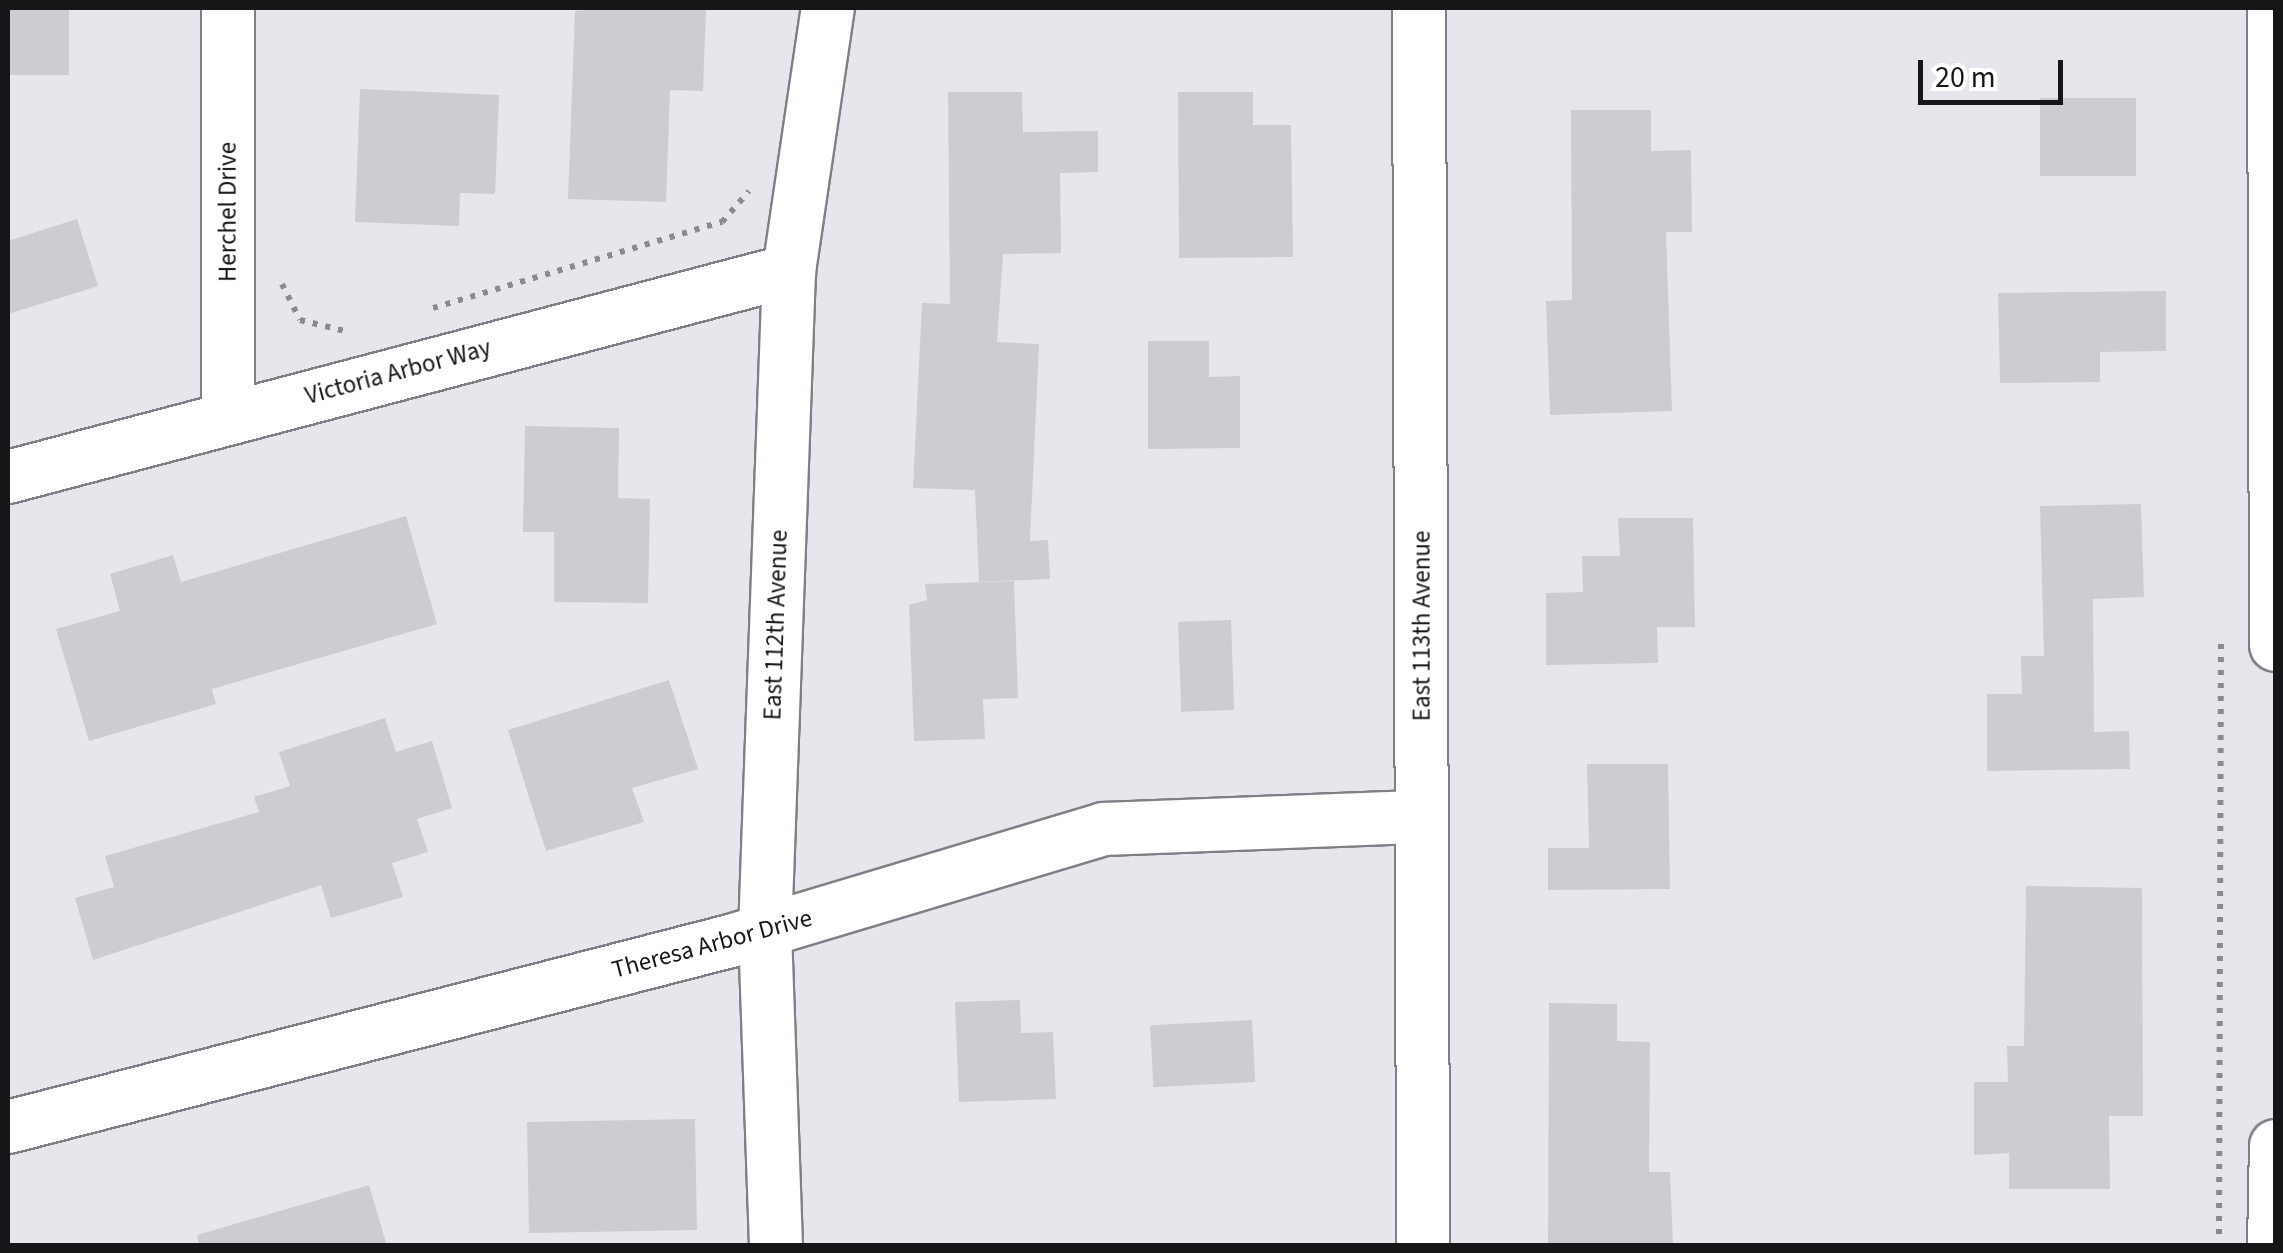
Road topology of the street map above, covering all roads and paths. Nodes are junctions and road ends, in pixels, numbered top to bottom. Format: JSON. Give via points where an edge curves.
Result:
{"nodes":[{"id":1,"x":228,"y":8,"type":"edge"},
{"id":2,"x":828,"y":8,"type":"edge"},
{"id":3,"x":1420,"y":8,"type":"edge"},
{"id":4,"x":2274,"y":8,"type":"edge"},
{"id":5,"x":753,"y":186,"type":"dead end"},
{"id":6,"x":282,"y":270,"type":"dead end"},
{"id":7,"x":790,"y":271,"type":"junction"},
{"id":8,"x":428,"y":310,"type":"dead end"},
{"id":9,"x":354,"y":332,"type":"dead end"},
{"id":10,"x":228,"y":416,"type":"junction"},
{"id":11,"x":8,"y":476,"type":"edge"},
{"id":12,"x":2276,"y":646,"type":"edge"},
{"id":13,"x":1422,"y":817,"type":"junction"},
{"id":14,"x":765,"y":932,"type":"junction"},
{"id":15,"x":8,"y":1128,"type":"edge"},
{"id":16,"x":2276,"y":1146,"type":"edge"},
{"id":17,"x":776,"y":1246,"type":"edge"},
{"id":18,"x":1423,"y":1246,"type":"edge"},
{"id":19,"x":2274,"y":1246,"type":"edge"}],
"edges":[{"from":1,"to":10,"type":"street","name":"Herchel Drive"},
{"from":2,"to":7,"type":"street","name":"East 112th Avenue"},
{"from":3,"to":13,"type":"street","name":"East 113th Avenue"},
{"from":4,"to":12,"type":"street"},
{"from":5,"to":8,"type":"path","via":[[722,222]]},
{"from":6,"to":9,"type":"path","via":[[300,320]]},
{"from":7,"to":10,"type":"street","name":"Victoria Arbor Way"},
{"from":7,"to":14,"type":"street","name":"East 112th Avenue"},
{"from":10,"to":11,"type":"street","name":"Victoria Arbor Way"},
{"from":13,"to":14,"type":"street","name":"Theresa Arbor Drive","via":[[1104,829]]},
{"from":13,"to":18,"type":"street","name":"East 113th Avenue"},
{"from":14,"to":15,"type":"street","name":"Theresa Arbor Drive"},
{"from":14,"to":17,"type":"street","name":"East 112th Avenue"},
{"from":16,"to":19,"type":"street"}]}
